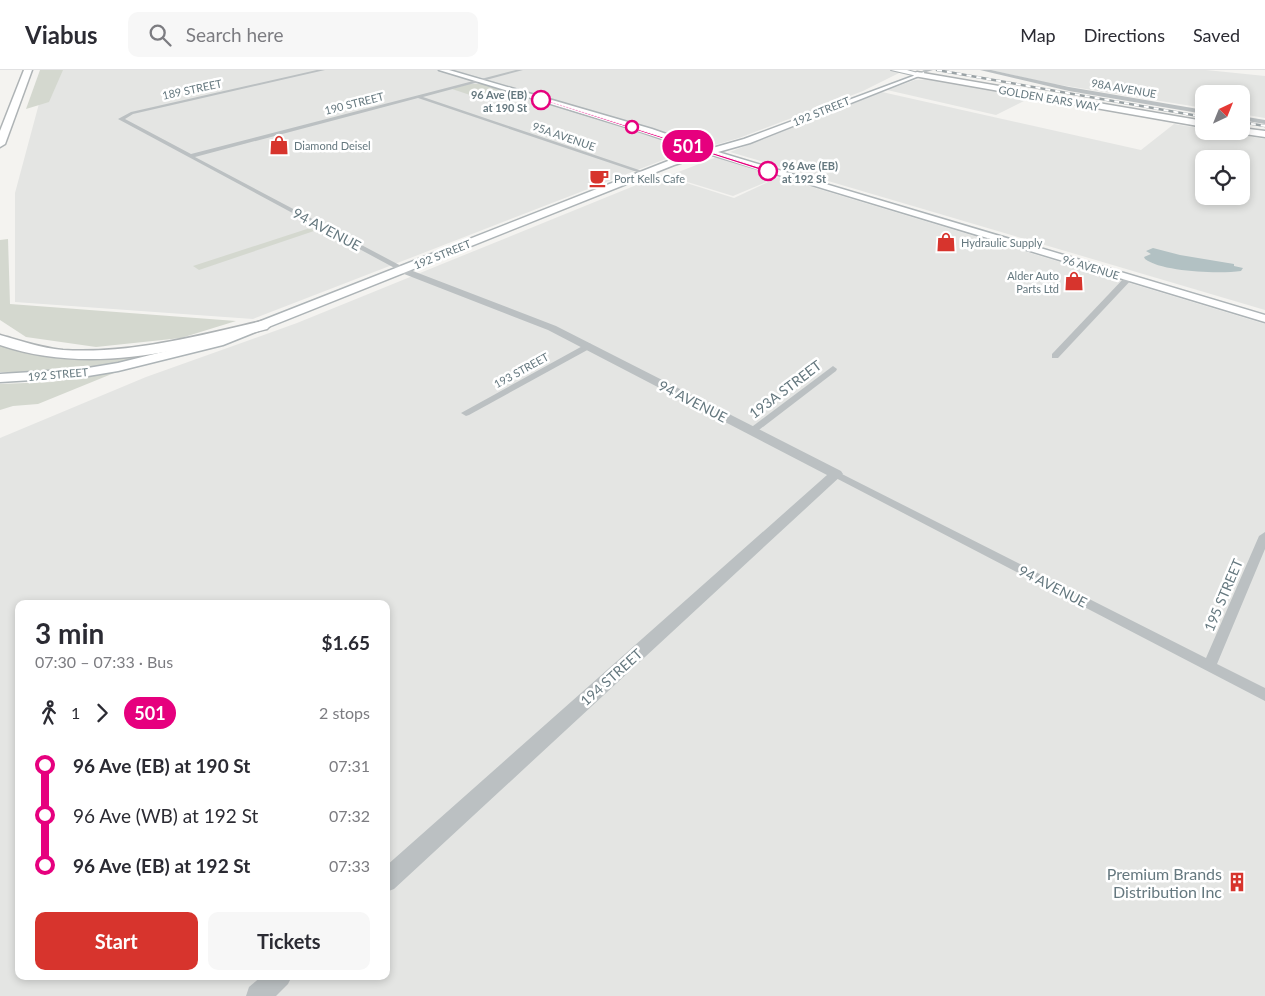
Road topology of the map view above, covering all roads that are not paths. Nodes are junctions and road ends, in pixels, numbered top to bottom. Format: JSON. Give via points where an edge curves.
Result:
{"nodes":[{"id":1,"x":28,"y":70,"type":"edge"},
{"id":2,"x":324,"y":70,"type":"edge"},
{"id":3,"x":442,"y":70,"type":"edge"},
{"id":4,"x":521,"y":70,"type":"edge"},
{"id":5,"x":891,"y":70,"type":"edge"},
{"id":6,"x":895,"y":70,"type":"edge"},
{"id":7,"x":982,"y":70,"type":"edge"},
{"id":8,"x":917,"y":73,"type":"edge"},
{"id":9,"x":479,"y":81,"type":"junction"},
{"id":10,"x":419,"y":97,"type":"junction"},
{"id":11,"x":1195,"y":110,"type":"edge"},
{"id":12,"x":123,"y":116,"type":"joint"},
{"id":13,"x":1250,"y":120,"type":"edge"},
{"id":14,"x":1195,"y":121,"type":"edge"},
{"id":15,"x":1265,"y":122,"type":"edge"},
{"id":16,"x":1250,"y":130,"type":"edge"},
{"id":17,"x":1265,"y":133,"type":"edge"},
{"id":18,"x":0,"y":144,"type":"edge"},
{"id":19,"x":710,"y":151,"type":"junction"},
{"id":20,"x":191,"y":156,"type":"junction"},
{"id":21,"x":645,"y":174,"type":"junction"},
{"id":22,"x":402,"y":270,"type":"junction"},
{"id":23,"x":1129,"y":278,"type":"junction"},
{"id":24,"x":1265,"y":320,"type":"edge"},
{"id":25,"x":262,"y":326,"type":"junction"},
{"id":26,"x":0,"y":340,"type":"edge"},
{"id":27,"x":588,"y":346,"type":"junction"},
{"id":28,"x":1055,"y":356,"type":"dead end"},
{"id":29,"x":834,"y":369,"type":"dead end"},
{"id":30,"x":0,"y":378,"type":"edge"},
{"id":31,"x":466,"y":414,"type":"dead end"},
{"id":32,"x":752,"y":431,"type":"junction"},
{"id":33,"x":836,"y":474,"type":"junction"},
{"id":34,"x":1265,"y":536,"type":"edge"},
{"id":35,"x":1209,"y":666,"type":"junction"},
{"id":36,"x":1265,"y":695,"type":"edge"},
{"id":37,"x":390,"y":877,"type":"edge"},
{"id":38,"x":276,"y":980,"type":"edge"},
{"id":39,"x":258,"y":996,"type":"edge"}],
"edges":[{"from":1,"to":18,"type":"highway"},
{"from":2,"to":12,"type":"street","name":"189 STREET"},
{"from":3,"to":9,"type":"main road","name":"96 AVENUE"},
{"from":4,"to":9,"type":"street","name":"190 STREET"},
{"from":5,"to":8,"type":"main road"},
{"from":6,"to":8,"type":"main road","name":"GOLDEN EARS WAY"},
{"from":7,"to":11,"type":"street","name":"98A AVENUE"},
{"from":8,"to":14,"type":"highway","name":"GOLDEN EARS WAY"},
{"from":8,"to":19,"type":"main road","name":"192 STREET","via":[[747,141]]},
{"from":9,"to":10,"type":"street","name":"190 STREET"},
{"from":9,"to":19,"type":"main road","name":"96 AVENUE"},
{"from":10,"to":20,"type":"street","name":"190 STREET"},
{"from":10,"to":21,"type":"street","name":"95A AVENUE"},
{"from":12,"to":20,"type":"street","name":"94 AVENUE","via":[[121,119]]},
{"from":13,"to":15,"type":"street"},
{"from":16,"to":17,"type":"highway"},
{"from":19,"to":21,"type":"main road","name":"192 STREET"},
{"from":19,"to":23,"type":"main road","name":"96 AVENUE"},
{"from":20,"to":22,"type":"street","name":"94 AVENUE"},
{"from":21,"to":22,"type":"main road","name":"192 STREET"},
{"from":22,"to":25,"type":"main road","name":"192 STREET"},
{"from":22,"to":27,"type":"street","name":"94 AVENUE","via":[[523,316]]},
{"from":23,"to":24,"type":"main road","name":"96 AVENUE"},
{"from":23,"to":28,"type":"street"},
{"from":25,"to":26,"type":"highway","via":[[178,345],[123,353],[66,354],[18,348]]},
{"from":25,"to":30,"type":"main road","name":"192 STREET","via":[[188,351],[118,367],[82,373]]},
{"from":27,"to":31,"type":"street","name":"193 STREET"},
{"from":27,"to":32,"type":"street","name":"94 AVENUE"},
{"from":29,"to":32,"type":"street","name":"193A STREET"},
{"from":32,"to":33,"type":"street","name":"94 AVENUE"},
{"from":33,"to":35,"type":"street","name":"94 AVENUE"},
{"from":33,"to":37,"type":"street","name":"194 STREET"},
{"from":34,"to":35,"type":"street","name":"195 STREET"},
{"from":35,"to":36,"type":"street","name":"94 AVENUE"},
{"from":38,"to":39,"type":"street"}]}
